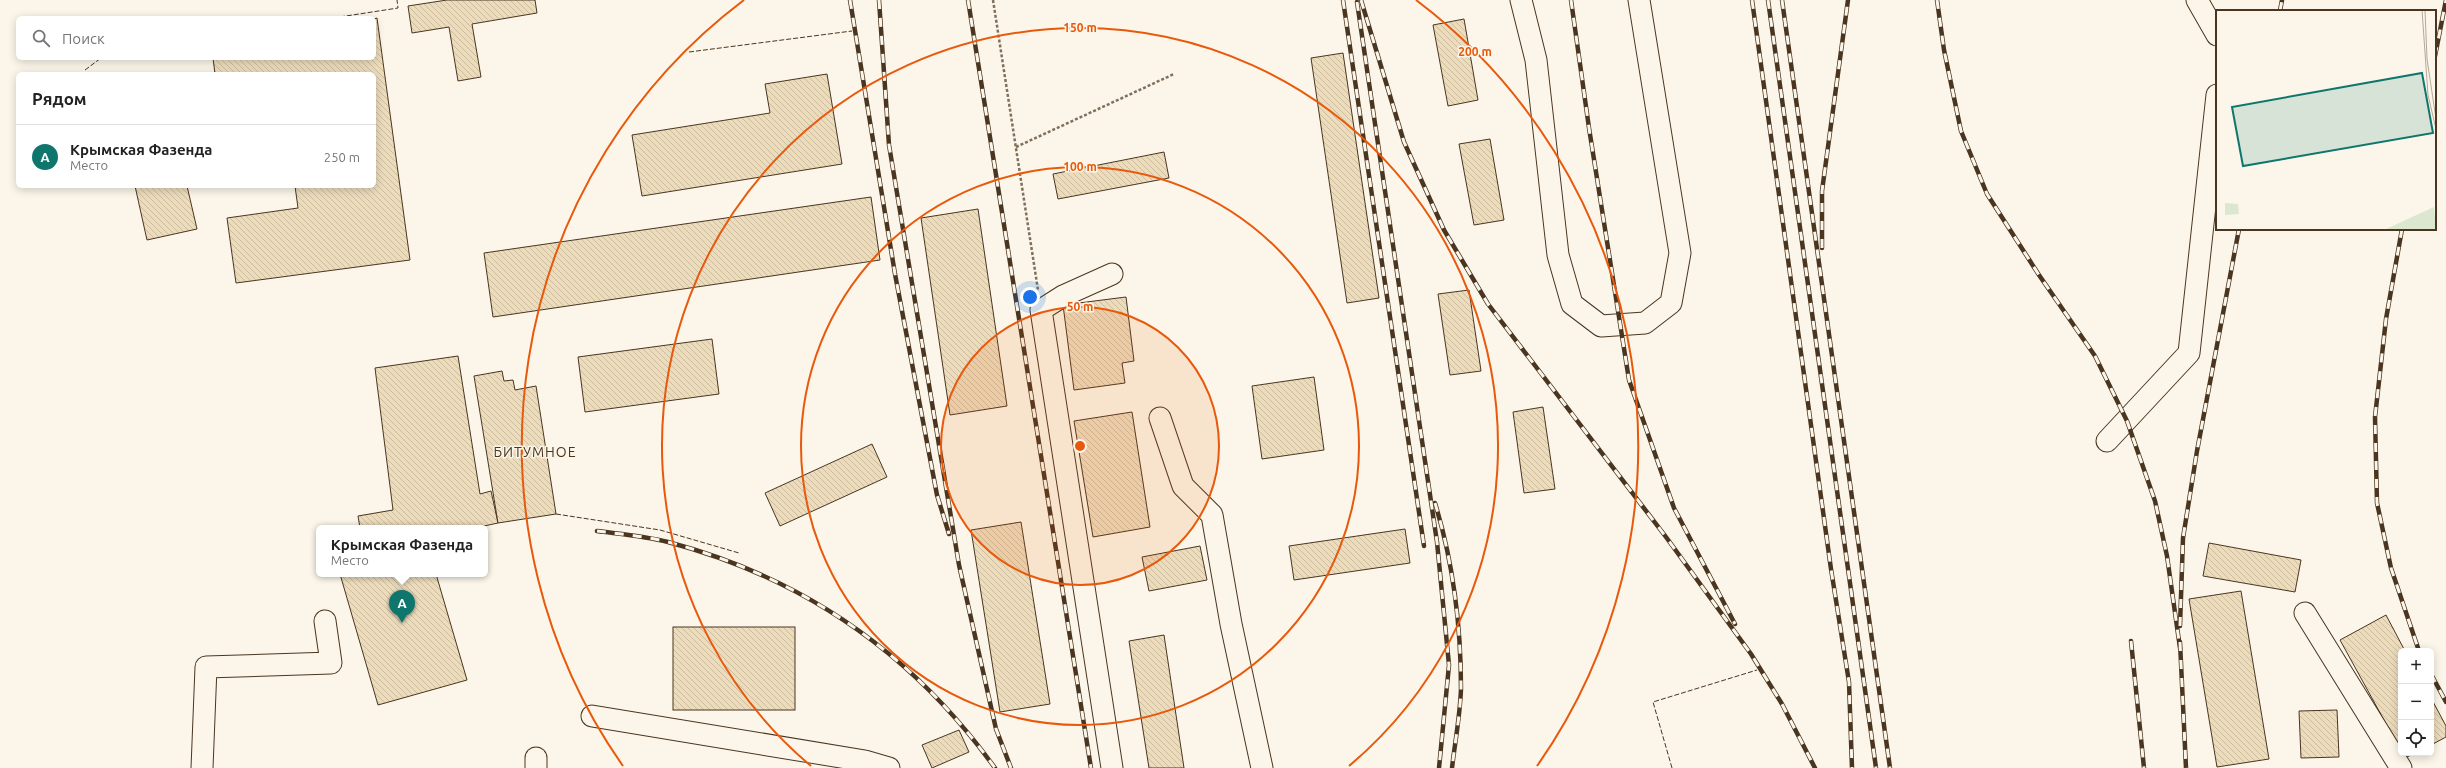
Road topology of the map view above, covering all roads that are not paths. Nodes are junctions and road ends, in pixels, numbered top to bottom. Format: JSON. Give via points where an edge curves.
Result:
{"nodes":[{"id":1,"x":1521,"y":0,"type":"edge"},
{"id":2,"x":1639,"y":0,"type":"edge"},
{"id":3,"x":2197,"y":0,"type":"edge"},
{"id":4,"x":2216,"y":34,"type":"edge"},
{"id":5,"x":2216,"y":104,"type":"edge"},
{"id":6,"x":1112,"y":274,"type":"dead end"},
{"id":7,"x":1160,"y":418,"type":"dead end"},
{"id":8,"x":2107,"y":440,"type":"dead end"},
{"id":9,"x":2305,"y":613,"type":"dead end"},
{"id":10,"x":325,"y":621,"type":"dead end"},
{"id":11,"x":592,"y":716,"type":"dead end"},
{"id":12,"x":202,"y":768,"type":"edge"},
{"id":13,"x":889,"y":768,"type":"edge"},
{"id":14,"x":1112,"y":768,"type":"edge"},
{"id":15,"x":1262,"y":768,"type":"edge"},
{"id":16,"x":2401,"y":768,"type":"edge"}],
"edges":[{"from":1,"to":2,"type":"lane","via":[[1536,60],[1558,255],[1572,304],[1601,326],[1645,323],[1671,303],[1680,253]]},
{"from":3,"to":4,"type":"lane"},
{"from":5,"to":8,"type":"lane","via":[[2188,353]]},
{"from":6,"to":14,"type":"lane","via":[[1063,296],[1041,310]]},
{"from":7,"to":15,"type":"lane","via":[[1183,486],[1212,515],[1231,624]]},
{"from":9,"to":16,"type":"lane"},
{"from":10,"to":12,"type":"lane","via":[[330,663],[206,667]]},
{"from":11,"to":13,"type":"lane","via":[[865,761]]}]}
